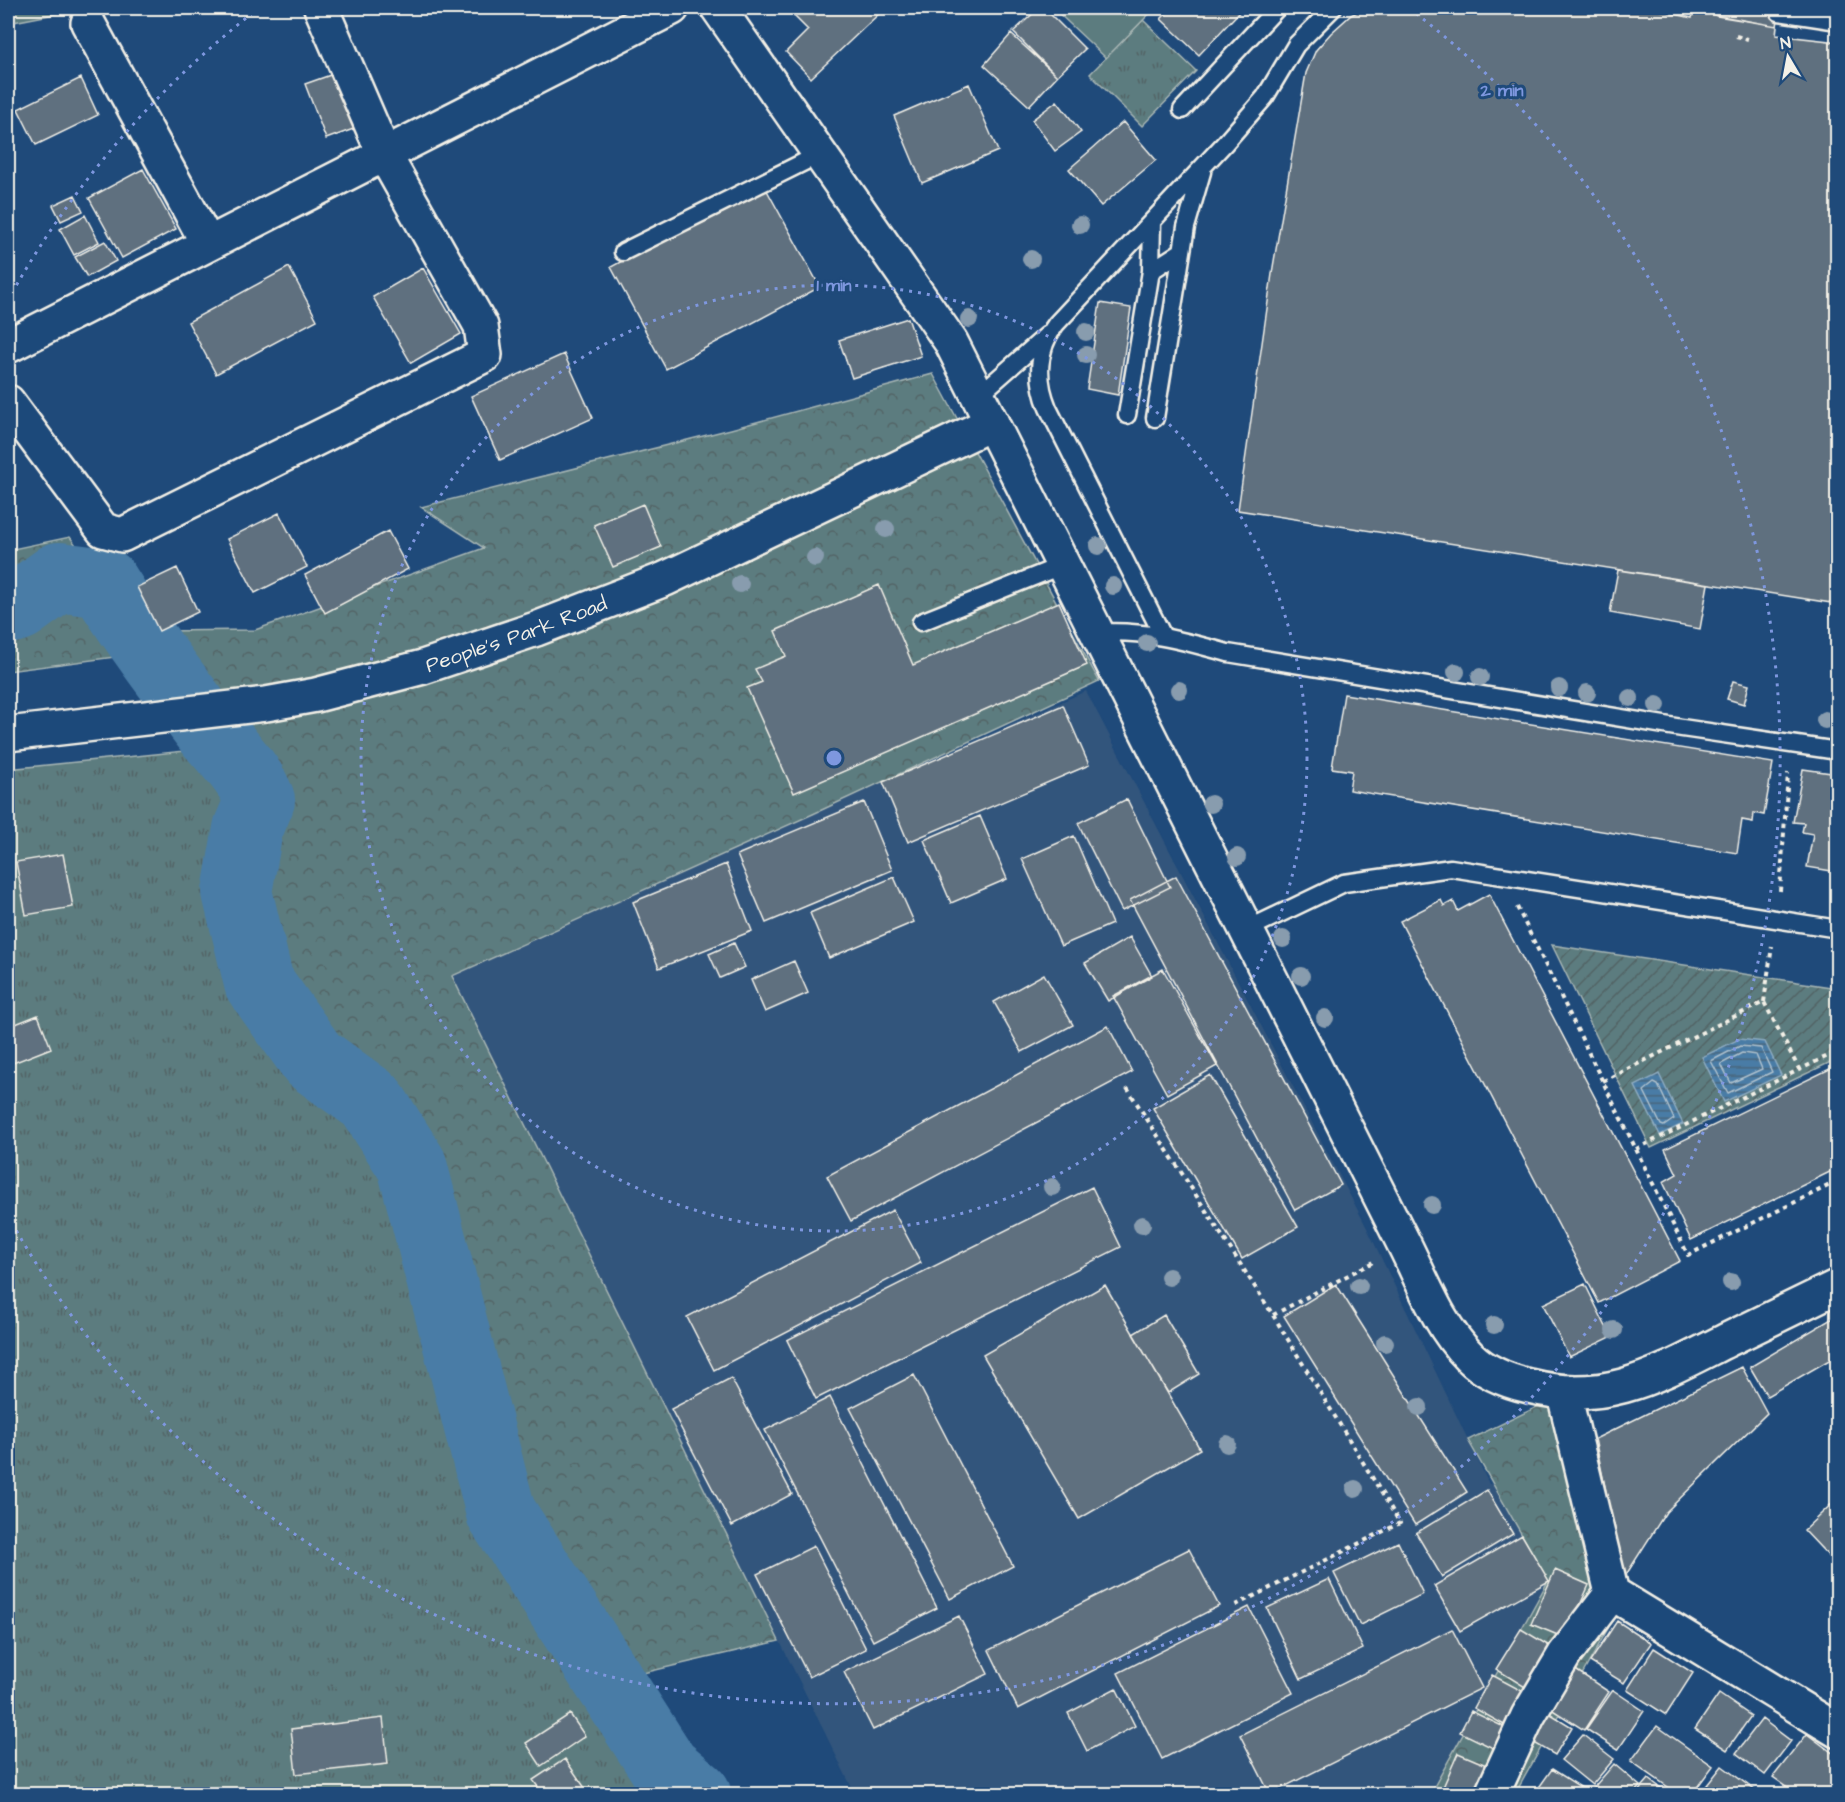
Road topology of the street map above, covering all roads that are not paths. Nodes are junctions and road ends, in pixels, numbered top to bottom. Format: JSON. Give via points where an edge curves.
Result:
{"nodes":[{"id":1,"x":321,"y":8,"type":"edge"},
{"id":2,"x":672,"y":8,"type":"edge"},
{"id":3,"x":718,"y":8,"type":"edge"},
{"id":4,"x":1277,"y":8,"type":"edge"},
{"id":5,"x":1333,"y":8,"type":"edge"},
{"id":6,"x":1779,"y":12,"type":"dead end"},
{"id":7,"x":1838,"y":21,"type":"edge"},
{"id":8,"x":88,"y":23,"type":"dead end"},
{"id":9,"x":1182,"y":110,"type":"dead end"},
{"id":10,"x":384,"y":154,"type":"junction"},
{"id":11,"x":820,"y":154,"type":"junction"},
{"id":12,"x":1214,"y":155,"type":"junction"},
{"id":13,"x":1152,"y":221,"type":"junction"},
{"id":14,"x":207,"y":244,"type":"junction"},
{"id":15,"x":1182,"y":250,"type":"junction"},
{"id":16,"x":623,"y":252,"type":"dead end"},
{"id":17,"x":1151,"y":271,"type":"junction"},
{"id":18,"x":1051,"y":331,"type":"junction"},
{"id":19,"x":10,"y":339,"type":"edge"},
{"id":20,"x":8,"y":402,"type":"edge"},
{"id":21,"x":985,"y":409,"type":"junction"},
{"id":22,"x":1127,"y":415,"type":"dead end"},
{"id":23,"x":1155,"y":418,"type":"dead end"},
{"id":24,"x":1063,"y":565,"type":"junction"},
{"id":25,"x":921,"y":622,"type":"dead end"},
{"id":26,"x":1097,"y":633,"type":"junction"},
{"id":27,"x":1163,"y":636,"type":"junction"},
{"id":28,"x":8,"y":734,"type":"edge"},
{"id":29,"x":1838,"y":751,"type":"edge"},
{"id":30,"x":1838,"y":929,"type":"edge"},
{"id":31,"x":1246,"y":930,"type":"junction"},
{"id":32,"x":1838,"y":1286,"type":"edge"},
{"id":33,"x":1564,"y":1394,"type":"junction"},
{"id":34,"x":1612,"y":1593,"type":"junction"},
{"id":35,"x":1838,"y":1731,"type":"edge"},
{"id":36,"x":1492,"y":1794,"type":"edge"}],
"edges":[{"from":1,"to":10,"type":"street"},
{"from":2,"to":10,"type":"street"},
{"from":3,"to":11,"type":"street"},
{"from":4,"to":9,"type":"lane"},
{"from":5,"to":12,"type":"lane","via":[[1296,45],[1265,97]]},
{"from":6,"to":7,"type":"lane"},
{"from":8,"to":14,"type":"street"},
{"from":10,"to":14,"type":"street"},
{"from":10,"to":20,"type":"street","via":[[482,326],[485,355],[122,535],[103,530]]},
{"from":11,"to":16,"type":"lane"},
{"from":11,"to":21,"type":"street","via":[[951,342]]},
{"from":12,"to":13,"type":"lane"},
{"from":12,"to":15,"type":"lane","via":[[1199,177]]},
{"from":13,"to":17,"type":"lane"},
{"from":13,"to":18,"type":"lane"},
{"from":14,"to":19,"type":"street"},
{"from":15,"to":17,"type":"lane"},
{"from":15,"to":23,"type":"lane"},
{"from":17,"to":22,"type":"lane"},
{"from":18,"to":21,"type":"lane"},
{"from":18,"to":27,"type":"lane","via":[[1041,360],[1043,396]]},
{"from":21,"to":24,"type":"street"},
{"from":21,"to":28,"type":"street","name":"People's Park Road","via":[[654,583],[423,667],[266,704]]},
{"from":24,"to":25,"type":"lane"},
{"from":24,"to":26,"type":"street"},
{"from":26,"to":27,"type":"lane","via":[[1124,630]]},
{"from":26,"to":31,"type":"street"},
{"from":27,"to":29,"type":"lane","via":[[1228,652]]},
{"from":30,"to":31,"type":"lane","via":[[1451,868],[1344,883]]},
{"from":31,"to":33,"type":"street","via":[[1450,1332],[1469,1356],[1499,1376]]},
{"from":32,"to":33,"type":"street","via":[[1654,1376],[1613,1389]]},
{"from":33,"to":34,"type":"street"},
{"from":34,"to":35,"type":"street"},
{"from":34,"to":36,"type":"street","via":[[1565,1654],[1528,1716]]}]}
